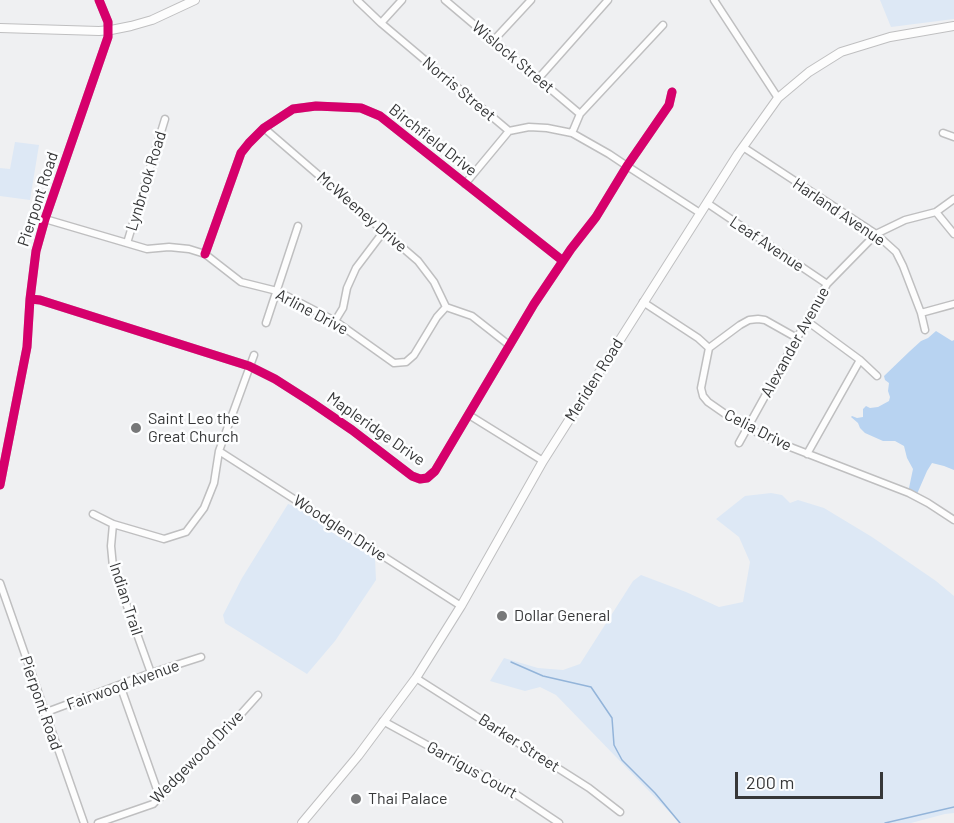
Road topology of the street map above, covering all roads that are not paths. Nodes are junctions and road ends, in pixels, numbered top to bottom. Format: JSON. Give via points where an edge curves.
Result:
{"nodes":[{"id":1,"x":99,"y":0,"type":"edge"},
{"id":2,"x":195,"y":0,"type":"edge"},
{"id":3,"x":357,"y":0,"type":"edge"},
{"id":4,"x":402,"y":0,"type":"edge"},
{"id":5,"x":446,"y":0,"type":"edge"},
{"id":6,"x":531,"y":0,"type":"edge"},
{"id":7,"x":608,"y":0,"type":"edge"},
{"id":8,"x":714,"y":0,"type":"edge"},
{"id":9,"x":381,"y":23,"type":"junction"},
{"id":10,"x":663,"y":25,"type":"dead end"},
{"id":11,"x":954,"y":26,"type":"edge"},
{"id":12,"x":0,"y":28,"type":"edge"},
{"id":13,"x":109,"y":30,"type":"junction"},
{"id":14,"x":493,"y":41,"type":"junction"},
{"id":15,"x":538,"y":79,"type":"junction"},
{"id":16,"x":672,"y":92,"type":"dead end"},
{"id":17,"x":778,"y":98,"type":"junction"},
{"id":18,"x":580,"y":114,"type":"junction"},
{"id":19,"x":165,"y":118,"type":"dead end"},
{"id":20,"x":264,"y":128,"type":"junction"},
{"id":21,"x":509,"y":131,"type":"junction"},
{"id":22,"x":572,"y":133,"type":"junction"},
{"id":23,"x":943,"y":133,"type":"dead end"},
{"id":24,"x":954,"y":137,"type":"edge"},
{"id":25,"x":743,"y":147,"type":"junction"},
{"id":26,"x":627,"y":166,"type":"junction"},
{"id":27,"x":465,"y":184,"type":"junction"},
{"id":28,"x":954,"y":199,"type":"edge"},
{"id":29,"x":707,"y":203,"type":"junction"},
{"id":30,"x":936,"y":212,"type":"junction"},
{"id":31,"x":700,"y":213,"type":"junction"},
{"id":32,"x":45,"y":219,"type":"junction"},
{"id":33,"x":298,"y":226,"type":"dead end"},
{"id":34,"x":384,"y":231,"type":"junction"},
{"id":35,"x":876,"y":234,"type":"junction"},
{"id":36,"x":954,"y":234,"type":"edge"},
{"id":37,"x":127,"y":243,"type":"junction"},
{"id":38,"x":205,"y":254,"type":"junction"},
{"id":39,"x":563,"y":261,"type":"junction"},
{"id":40,"x":827,"y":284,"type":"junction"},
{"id":41,"x":278,"y":291,"type":"junction"},
{"id":42,"x":30,"y":299,"type":"junction"},
{"id":43,"x":643,"y":302,"type":"junction"},
{"id":44,"x":954,"y":304,"type":"edge"},
{"id":45,"x":446,"y":307,"type":"junction"},
{"id":46,"x":921,"y":313,"type":"junction"},
{"id":47,"x":334,"y":321,"type":"junction"},
{"id":48,"x":807,"y":321,"type":"junction"},
{"id":49,"x":266,"y":324,"type":"dead end"},
{"id":50,"x":925,"y":330,"type":"dead end"},
{"id":51,"x":797,"y":338,"type":"junction"},
{"id":52,"x":509,"y":345,"type":"junction"},
{"id":53,"x":709,"y":348,"type":"junction"},
{"id":54,"x":254,"y":355,"type":"dead end"},
{"id":55,"x":860,"y":360,"type":"junction"},
{"id":56,"x":249,"y":366,"type":"junction"},
{"id":57,"x":877,"y":376,"type":"dead end"},
{"id":58,"x":469,"y":415,"type":"junction"},
{"id":59,"x":748,"y":427,"type":"junction"},
{"id":60,"x":740,"y":443,"type":"dead end"},
{"id":61,"x":219,"y":451,"type":"junction"},
{"id":62,"x":807,"y":454,"type":"junction"},
{"id":63,"x":543,"y":461,"type":"junction"},
{"id":64,"x":0,"y":485,"type":"edge"},
{"id":65,"x":93,"y":514,"type":"dead end"},
{"id":66,"x":954,"y":520,"type":"edge"},
{"id":67,"x":113,"y":524,"type":"junction"},
{"id":68,"x":0,"y":583,"type":"edge"},
{"id":69,"x":461,"y":606,"type":"junction"},
{"id":70,"x":201,"y":657,"type":"dead end"},
{"id":71,"x":150,"y":674,"type":"junction"},
{"id":72,"x":416,"y":678,"type":"junction"},
{"id":73,"x":120,"y":685,"type":"junction"},
{"id":74,"x":258,"y":695,"type":"dead end"},
{"id":75,"x":45,"y":713,"type":"junction"},
{"id":76,"x":383,"y":721,"type":"junction"},
{"id":77,"x":160,"y":798,"type":"junction"},
{"id":78,"x":620,"y":812,"type":"dead end"},
{"id":79,"x":84,"y":823,"type":"edge"},
{"id":80,"x":98,"y":823,"type":"edge"},
{"id":81,"x":302,"y":823,"type":"edge"},
{"id":82,"x":559,"y":823,"type":"edge"}],
"edges":[{"from":1,"to":13,"type":"street"},
{"from":2,"to":13,"type":"main road","via":[[152,20]]},
{"from":3,"to":9,"type":"street","name":"Norris Street"},
{"from":4,"to":9,"type":"street"},
{"from":5,"to":14,"type":"street","name":"Wislock Street"},
{"from":6,"to":14,"type":"street"},
{"from":7,"to":15,"type":"street"},
{"from":8,"to":17,"type":"street"},
{"from":9,"to":21,"type":"street","name":"Norris Street"},
{"from":10,"to":18,"type":"street"},
{"from":11,"to":17,"type":"main road","name":"Meriden Road","via":[[890,37],[841,52]]},
{"from":12,"to":13,"type":"main road"},
{"from":13,"to":32,"type":"street","name":"Pierpont Road"},
{"from":14,"to":15,"type":"street","name":"Wislock Street"},
{"from":15,"to":18,"type":"street","name":"Wislock Street"},
{"from":16,"to":26,"type":"street","name":"Mapleridge Drive","via":[[669,105]]},
{"from":17,"to":25,"type":"main road","name":"Meriden Road"},
{"from":18,"to":22,"type":"street"},
{"from":19,"to":37,"type":"street","name":"Lynbrook Road"},
{"from":20,"to":27,"type":"street","name":"Birchfield Drive","via":[[293,109],[361,108],[380,116]]},
{"from":20,"to":34,"type":"street","name":"McWeeney Drive"},
{"from":20,"to":38,"type":"street","name":"Birchfield Drive","via":[[241,153]]},
{"from":21,"to":22,"type":"street","name":"Norris Street","via":[[529,127]]},
{"from":21,"to":27,"type":"street"},
{"from":22,"to":26,"type":"street","name":"Norris Street"},
{"from":23,"to":24,"type":"street"},
{"from":25,"to":29,"type":"main road","name":"Meriden Road"},
{"from":25,"to":35,"type":"street","name":"Harland Avenue"},
{"from":26,"to":31,"type":"street","name":"Norris Street"},
{"from":26,"to":39,"type":"street","name":"Mapleridge Drive"},
{"from":27,"to":39,"type":"street","name":"Birchfield Drive"},
{"from":28,"to":30,"type":"street","name":"Alexander Avenue"},
{"from":29,"to":31,"type":"main road","name":"Meriden Road"},
{"from":29,"to":40,"type":"street","name":"Leaf Avenue"},
{"from":30,"to":35,"type":"street","name":"Alexander Avenue","via":[[904,220]]},
{"from":30,"to":36,"type":"street"},
{"from":31,"to":43,"type":"main road","name":"Meriden Road"},
{"from":32,"to":37,"type":"street","name":"Arline Drive"},
{"from":32,"to":42,"type":"street","name":"Pierpont Road"},
{"from":33,"to":41,"type":"street"},
{"from":34,"to":45,"type":"street","name":"McWeeney Drive","via":[[418,261]]},
{"from":34,"to":47,"type":"street","via":[[356,268],[343,308]]},
{"from":35,"to":40,"type":"street","name":"Alexander Avenue"},
{"from":35,"to":46,"type":"street","name":"Harland Avenue","via":[[896,252]]},
{"from":37,"to":38,"type":"street","name":"Arline Drive","via":[[147,249],[170,247]]},
{"from":38,"to":41,"type":"street","name":"Arline Drive","via":[[241,282]]},
{"from":39,"to":52,"type":"street","name":"Mapleridge Drive"},
{"from":40,"to":48,"type":"street","name":"Alexander Avenue"},
{"from":41,"to":47,"type":"street","name":"Arline Drive"},
{"from":41,"to":49,"type":"street"},
{"from":42,"to":56,"type":"street","name":"Mapleridge Drive"},
{"from":42,"to":64,"type":"street","name":"Pierpont Road","via":[[27,347]]},
{"from":43,"to":53,"type":"street"},
{"from":43,"to":63,"type":"main road","name":"Meriden Road"},
{"from":44,"to":46,"type":"street"},
{"from":45,"to":47,"type":"street","name":"Arline Drive","via":[[406,362],[394,363]]},
{"from":45,"to":52,"type":"street","via":[[472,316]]},
{"from":46,"to":50,"type":"street","name":"Harland Avenue"},
{"from":48,"to":51,"type":"street","name":"Alexander Avenue"},
{"from":48,"to":55,"type":"street"},
{"from":51,"to":53,"type":"street","via":[[765,320],[749,320]]},
{"from":51,"to":59,"type":"street","name":"Alexander Avenue"},
{"from":52,"to":58,"type":"street","name":"Mapleridge Drive"},
{"from":53,"to":59,"type":"street","name":"Celia Drive","via":[[703,396]]},
{"from":54,"to":56,"type":"street"},
{"from":55,"to":57,"type":"street"},
{"from":55,"to":62,"type":"street"},
{"from":56,"to":58,"type":"street","name":"Mapleridge Drive","via":[[311,402],[416,479],[427,478],[435,471]]},
{"from":56,"to":61,"type":"street"},
{"from":58,"to":63,"type":"street"},
{"from":59,"to":60,"type":"street","name":"Alexander Avenue"},
{"from":59,"to":62,"type":"street","name":"Celia Drive"},
{"from":61,"to":67,"type":"street","via":[[214,483],[204,508],[186,532],[164,540]]},
{"from":61,"to":69,"type":"street","name":"Woodglen Drive"},
{"from":62,"to":66,"type":"street","name":"Celia Drive","via":[[909,493]]},
{"from":63,"to":69,"type":"main road","name":"Meriden Road"},
{"from":65,"to":67,"type":"street"},
{"from":67,"to":71,"type":"street","name":"Indian Trail","via":[[113,567]]},
{"from":68,"to":75,"type":"street","name":"Pierpont Road"},
{"from":69,"to":72,"type":"main road","name":"Meriden Road"},
{"from":70,"to":71,"type":"street","name":"Fairwood Avenue"},
{"from":71,"to":73,"type":"street","name":"Fairwood Avenue"},
{"from":72,"to":76,"type":"main road","name":"Meriden Road"},
{"from":72,"to":78,"type":"street","name":"Barker Street","via":[[589,788]]},
{"from":73,"to":75,"type":"street","name":"Fairwood Avenue"},
{"from":73,"to":77,"type":"street"},
{"from":74,"to":77,"type":"street","name":"Wedgewood Drive"},
{"from":75,"to":79,"type":"street","name":"Pierpont Road"},
{"from":76,"to":81,"type":"main road","name":"Meriden Road"},
{"from":76,"to":82,"type":"street","name":"Garrigus Court","via":[[511,790]]},
{"from":77,"to":80,"type":"street","name":"Wedgewood Drive"}]}
